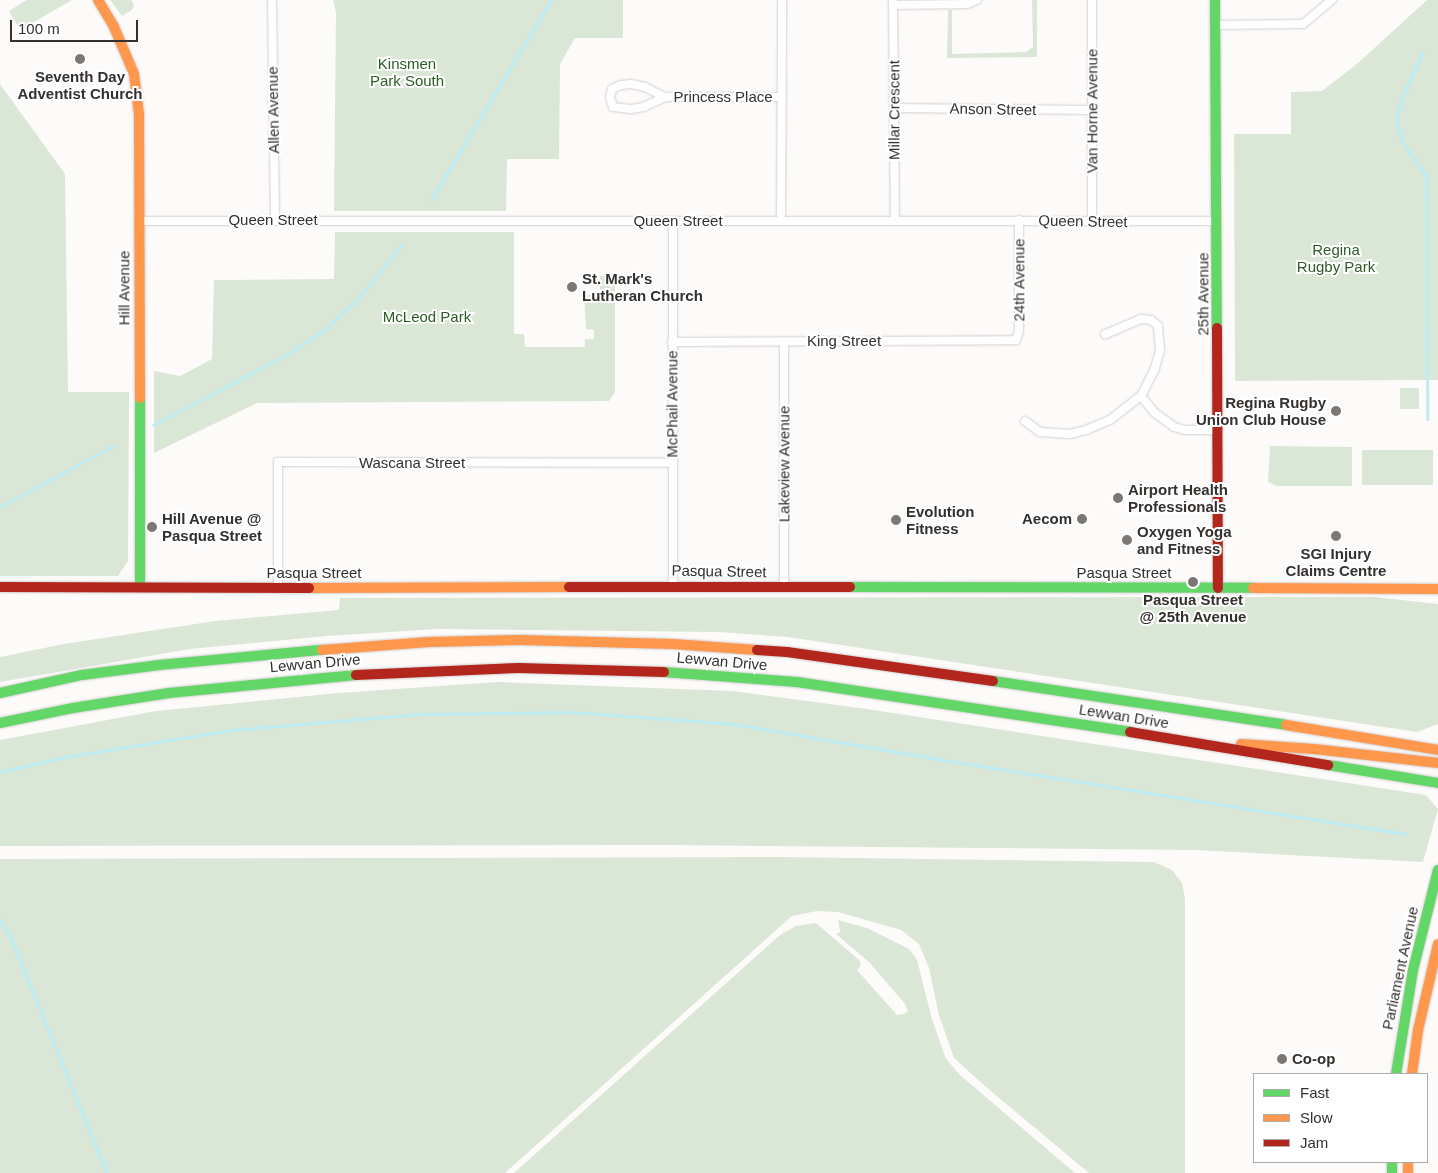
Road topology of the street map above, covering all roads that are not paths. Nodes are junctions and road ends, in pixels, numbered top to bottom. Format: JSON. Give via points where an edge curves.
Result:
{"nodes":[{"id":1,"x":98,"y":0,"type":"edge"},
{"id":2,"x":272,"y":0,"type":"edge"},
{"id":3,"x":782,"y":0,"type":"edge"},
{"id":4,"x":977,"y":0,"type":"edge"},
{"id":5,"x":1092,"y":0,"type":"edge"},
{"id":6,"x":1215,"y":0,"type":"edge"},
{"id":7,"x":1332,"y":0,"type":"edge"},
{"id":8,"x":893,"y":3,"type":"edge"},
{"id":9,"x":1215,"y":25,"type":"junction"},
{"id":10,"x":665,"y":97,"type":"junction"},
{"id":11,"x":782,"y":97,"type":"junction"},
{"id":12,"x":894,"y":108,"type":"junction"},
{"id":13,"x":1092,"y":110,"type":"junction"},
{"id":14,"x":275,"y":220,"type":"junction"},
{"id":15,"x":782,"y":220,"type":"junction"},
{"id":16,"x":894,"y":220,"type":"junction"},
{"id":17,"x":1020,"y":220,"type":"junction"},
{"id":18,"x":139,"y":221,"type":"junction"},
{"id":19,"x":1092,"y":221,"type":"junction"},
{"id":20,"x":1217,"y":221,"type":"junction"},
{"id":21,"x":673,"y":222,"type":"junction"},
{"id":22,"x":1105,"y":334,"type":"dead end"},
{"id":23,"x":1016,"y":340,"type":"joint"},
{"id":24,"x":784,"y":341,"type":"junction"},
{"id":25,"x":672,"y":342,"type":"junction"},
{"id":26,"x":1141,"y":396,"type":"junction"},
{"id":27,"x":1025,"y":421,"type":"dead end"},
{"id":28,"x":1218,"y":430,"type":"junction"},
{"id":29,"x":672,"y":463,"type":"junction"},
{"id":30,"x":140,"y":586,"type":"junction"},
{"id":31,"x":673,"y":586,"type":"junction"},
{"id":32,"x":0,"y":587,"type":"edge"},
{"id":33,"x":784,"y":587,"type":"junction"},
{"id":34,"x":278,"y":588,"type":"junction"},
{"id":35,"x":1218,"y":588,"type":"junction"},
{"id":36,"x":1438,"y":589,"type":"edge"},
{"id":37,"x":0,"y":693,"type":"edge"},
{"id":38,"x":0,"y":724,"type":"edge"},
{"id":39,"x":1170,"y":738,"type":"junction"},
{"id":40,"x":1438,"y":750,"type":"edge"},
{"id":41,"x":1438,"y":763,"type":"edge"},
{"id":42,"x":1438,"y":783,"type":"edge"},
{"id":43,"x":1438,"y":870,"type":"edge"},
{"id":44,"x":1438,"y":944,"type":"edge"},
{"id":45,"x":1396,"y":1073,"type":"edge"},
{"id":46,"x":1412,"y":1073,"type":"edge"}],
"edges":[{"from":1,"to":18,"type":"main road","name":"Hill Avenue","via":[[114,27],[134,74],[139,114]]},
{"from":2,"to":14,"type":"street","name":"Allen Avenue"},
{"from":3,"to":11,"type":"street"},
{"from":4,"to":8,"type":"street","via":[[967,4]]},
{"from":5,"to":13,"type":"street","name":"Van Horne Avenue"},
{"from":6,"to":9,"type":"main road","name":"25th Avenue"},
{"from":7,"to":9,"type":"street","via":[[1303,24]]},
{"from":8,"to":12,"type":"street","name":"Millar Crescent"},
{"from":9,"to":20,"type":"main road","name":"25th Avenue"},
{"from":10,"to":10,"type":"street","name":"Princess Place","via":[[631,84],[612,89],[610,97],[613,107],[631,109]]},
{"from":10,"to":11,"type":"street","name":"Princess Place"},
{"from":11,"to":15,"type":"street"},
{"from":12,"to":13,"type":"street","name":"Anson Street"},
{"from":12,"to":16,"type":"street","name":"Millar Crescent"},
{"from":13,"to":19,"type":"street","name":"Van Horne Avenue"},
{"from":14,"to":18,"type":"street","name":"Queen Street"},
{"from":14,"to":21,"type":"street","name":"Queen Street"},
{"from":15,"to":16,"type":"street","name":"Queen Street"},
{"from":15,"to":21,"type":"street","name":"Queen Street"},
{"from":16,"to":17,"type":"street","name":"Queen Street"},
{"from":17,"to":19,"type":"street","name":"Queen Street"},
{"from":17,"to":23,"type":"street","name":"24th Avenue","via":[[1019,331]]},
{"from":18,"to":30,"type":"main road","name":"Hill Avenue"},
{"from":19,"to":20,"type":"street","name":"Queen Street"},
{"from":20,"to":28,"type":"main road","name":"25th Avenue"},
{"from":21,"to":25,"type":"street","name":"McPhail Avenue"},
{"from":22,"to":26,"type":"street","via":[[1141,319],[1151,320],[1158,326],[1160,350]]},
{"from":23,"to":24,"type":"street","name":"King Street"},
{"from":24,"to":25,"type":"street","name":"King Street"},
{"from":24,"to":33,"type":"street","name":"Lakeview Avenue"},
{"from":25,"to":29,"type":"street","name":"McPhail Avenue"},
{"from":26,"to":27,"type":"street","via":[[1110,420],[1086,430],[1056,434],[1040,432]]},
{"from":26,"to":28,"type":"street","via":[[1155,413],[1174,427]]},
{"from":28,"to":35,"type":"main road","name":"25th Avenue"},
{"from":29,"to":31,"type":"street","name":"McPhail Avenue"},
{"from":29,"to":34,"type":"street","name":"Wascana Street","via":[[278,462]]},
{"from":30,"to":32,"type":"main road","name":"Pasqua Street"},
{"from":30,"to":34,"type":"main road","name":"Pasqua Street"},
{"from":31,"to":33,"type":"main road","name":"Pasqua Street"},
{"from":31,"to":34,"type":"main road","name":"Pasqua Street"},
{"from":33,"to":35,"type":"main road","name":"Pasqua Street"},
{"from":35,"to":36,"type":"main road","name":"Pasqua Street"},
{"from":37,"to":40,"type":"main road","name":"Lewvan Drive","via":[[82,675],[150,666],[342,648],[520,640],[664,643],[787,652],[1222,714]]},
{"from":38,"to":39,"type":"main road","name":"Lewvan Drive","via":[[73,708],[270,681],[431,670],[519,668],[675,672],[797,682]]},
{"from":39,"to":41,"type":"main road"},
{"from":39,"to":42,"type":"main road","name":"Lewvan Drive"},
{"from":43,"to":45,"type":"main road","name":"Parliament Avenue","via":[[1413,970]]},
{"from":44,"to":46,"type":"main road","name":"Parliament Avenue","via":[[1418,1030]]}]}
